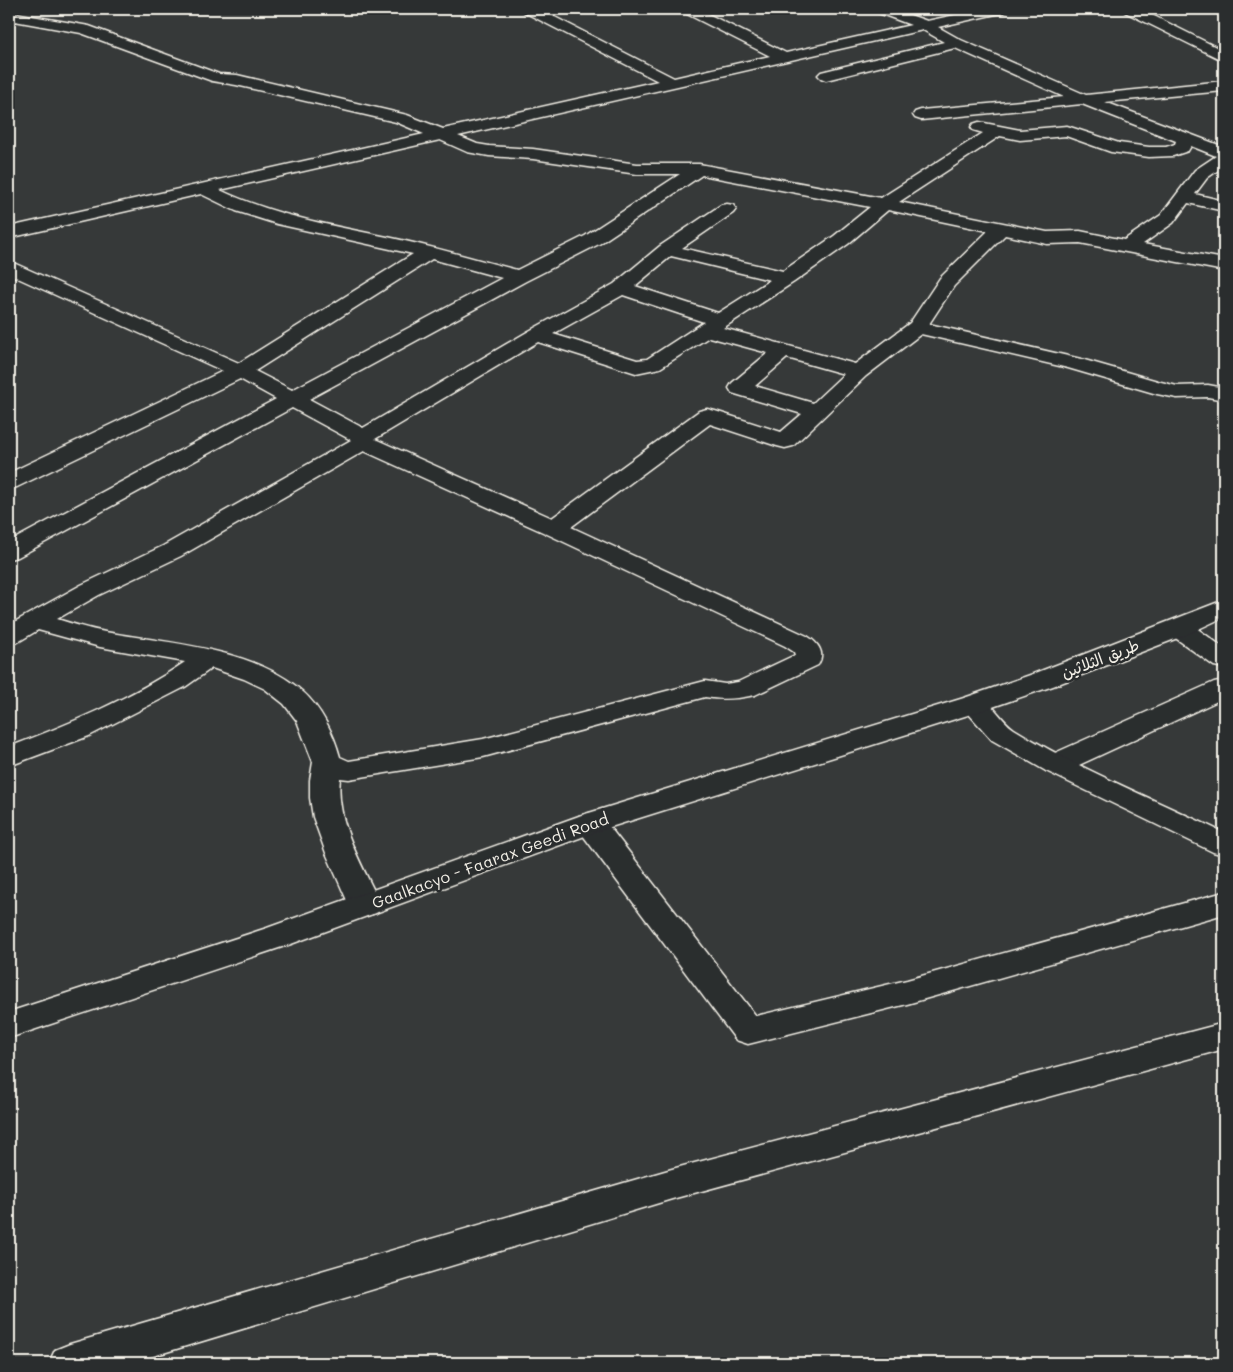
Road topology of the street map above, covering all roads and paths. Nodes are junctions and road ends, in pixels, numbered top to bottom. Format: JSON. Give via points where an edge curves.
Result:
{"nodes":[{"id":1,"x":529,"y":9,"type":"edge"},
{"id":2,"x":688,"y":9,"type":"edge"},
{"id":3,"x":882,"y":9,"type":"edge"},
{"id":4,"x":1000,"y":9,"type":"edge"},
{"id":5,"x":1130,"y":9,"type":"edge"},
{"id":6,"x":9,"y":16,"type":"edge"},
{"id":7,"x":924,"y":25,"type":"junction"},
{"id":8,"x":956,"y":43,"type":"junction"},
{"id":9,"x":1224,"y":57,"type":"edge"},
{"id":10,"x":785,"y":58,"type":"junction"},
{"id":11,"x":826,"y":75,"type":"dead end"},
{"id":12,"x":673,"y":83,"type":"junction"},
{"id":13,"x":1224,"y":86,"type":"edge"},
{"id":14,"x":1083,"y":99,"type":"junction"},
{"id":15,"x":997,"y":131,"type":"junction"},
{"id":16,"x":442,"y":135,"type":"junction"},
{"id":17,"x":1184,"y":139,"type":"junction"},
{"id":18,"x":1224,"y":153,"type":"edge"},
{"id":19,"x":1224,"y":158,"type":"edge"},
{"id":20,"x":699,"y":169,"type":"junction"},
{"id":21,"x":205,"y":189,"type":"junction"},
{"id":22,"x":1183,"y":196,"type":"junction"},
{"id":23,"x":884,"y":204,"type":"junction"},
{"id":24,"x":1224,"y":206,"type":"edge"},
{"id":25,"x":727,"y":209,"type":"dead end"},
{"id":26,"x":1002,"y":228,"type":"junction"},
{"id":27,"x":9,"y":232,"type":"edge"},
{"id":28,"x":1127,"y":246,"type":"junction"},
{"id":29,"x":667,"y":250,"type":"junction"},
{"id":30,"x":429,"y":252,"type":"junction"},
{"id":31,"x":1224,"y":265,"type":"edge"},
{"id":32,"x":9,"y":267,"type":"edge"},
{"id":33,"x":519,"y":277,"type":"junction"},
{"id":34,"x":787,"y":278,"type":"junction"},
{"id":35,"x":621,"y":288,"type":"junction"},
{"id":36,"x":715,"y":325,"type":"junction"},
{"id":37,"x":916,"y":327,"type":"junction"},
{"id":38,"x":536,"y":336,"type":"junction"},
{"id":39,"x":782,"y":351,"type":"junction"},
{"id":40,"x":240,"y":371,"type":"junction"},
{"id":41,"x":859,"y":372,"type":"junction"},
{"id":42,"x":740,"y":388,"type":"junction"},
{"id":43,"x":1224,"y":394,"type":"edge"},
{"id":44,"x":291,"y":400,"type":"junction"},
{"id":45,"x":816,"y":410,"type":"junction"},
{"id":46,"x":707,"y":416,"type":"junction"},
{"id":47,"x":363,"y":440,"type":"junction"},
{"id":48,"x":9,"y":482,"type":"edge"},
{"id":49,"x":554,"y":528,"type":"junction"},
{"id":50,"x":9,"y":552,"type":"edge"},
{"id":51,"x":1224,"y":608,"type":"edge"},
{"id":52,"x":37,"y":622,"type":"junction"},
{"id":53,"x":1179,"y":628,"type":"junction"},
{"id":54,"x":9,"y":636,"type":"edge"},
{"id":55,"x":208,"y":658,"type":"junction"},
{"id":56,"x":1224,"y":660,"type":"edge"},
{"id":57,"x":1224,"y":688,"type":"edge"},
{"id":58,"x":974,"y":704,"type":"junction"},
{"id":59,"x":9,"y":757,"type":"edge"},
{"id":60,"x":328,"y":762,"type":"junction"},
{"id":61,"x":1056,"y":764,"type":"junction"},
{"id":62,"x":590,"y":823,"type":"junction"},
{"id":63,"x":1224,"y":845,"type":"edge"},
{"id":64,"x":1224,"y":903,"type":"edge"},
{"id":65,"x":365,"y":905,"type":"junction"},
{"id":66,"x":9,"y":1025,"type":"edge"},
{"id":67,"x":1224,"y":1036,"type":"edge"},
{"id":68,"x":70,"y":1363,"type":"edge"}],
"edges":[{"from":1,"to":12,"type":"street"},
{"from":2,"to":10,"type":"street"},
{"from":3,"to":7,"type":"street"},
{"from":4,"to":7,"type":"street"},
{"from":5,"to":9,"type":"street"},
{"from":6,"to":16,"type":"street","via":[[84,29],[217,78],[401,118]]},
{"from":7,"to":8,"type":"street"},
{"from":7,"to":10,"type":"street"},
{"from":8,"to":11,"type":"street"},
{"from":8,"to":14,"type":"street"},
{"from":10,"to":12,"type":"street"},
{"from":12,"to":16,"type":"street"},
{"from":13,"to":14,"type":"street"},
{"from":14,"to":15,"type":"street","via":[[921,115]]},
{"from":14,"to":17,"type":"street"},
{"from":15,"to":17,"type":"street","via":[[1020,135],[1067,131],[1117,148],[1149,152],[1174,150],[1182,147]]},
{"from":15,"to":23,"type":"street"},
{"from":16,"to":20,"type":"street","via":[[489,152],[533,154],[637,170]]},
{"from":16,"to":21,"type":"street"},
{"from":17,"to":18,"type":"street"},
{"from":19,"to":22,"type":"street","via":[[1200,174]]},
{"from":20,"to":23,"type":"street"},
{"from":20,"to":33,"type":"street","via":[[592,240]]},
{"from":21,"to":27,"type":"street"},
{"from":21,"to":30,"type":"street","via":[[242,207],[283,220]]},
{"from":22,"to":24,"type":"street"},
{"from":22,"to":28,"type":"street","via":[[1167,219]]},
{"from":23,"to":26,"type":"street"},
{"from":23,"to":34,"type":"street","via":[[841,240]]},
{"from":25,"to":29,"type":"street"},
{"from":26,"to":28,"type":"street","via":[[1047,238],[1080,237]]},
{"from":26,"to":37,"type":"street","via":[[947,282]]},
{"from":28,"to":31,"type":"street"},
{"from":29,"to":34,"type":"street"},
{"from":29,"to":35,"type":"street"},
{"from":30,"to":33,"type":"street"},
{"from":30,"to":40,"type":"street"},
{"from":32,"to":40,"type":"street"},
{"from":33,"to":44,"type":"street"},
{"from":34,"to":36,"type":"street"},
{"from":35,"to":36,"type":"street"},
{"from":35,"to":38,"type":"street"},
{"from":36,"to":38,"type":"street","via":[[646,367],[636,367]]},
{"from":36,"to":39,"type":"street"},
{"from":37,"to":41,"type":"street"},
{"from":37,"to":43,"type":"street","via":[[1074,363],[1157,388]]},
{"from":38,"to":47,"type":"street"},
{"from":39,"to":41,"type":"street"},
{"from":39,"to":42,"type":"street"},
{"from":40,"to":44,"type":"street"},
{"from":40,"to":48,"type":"street"},
{"from":41,"to":45,"type":"street"},
{"from":42,"to":45,"type":"street"},
{"from":42,"to":46,"type":"street"},
{"from":44,"to":47,"type":"street"},
{"from":44,"to":50,"type":"street"},
{"from":45,"to":46,"type":"street","via":[[785,441]]},
{"from":46,"to":49,"type":"street"},
{"from":47,"to":49,"type":"street"},
{"from":47,"to":52,"type":"street","via":[[172,551],[90,590]]},
{"from":49,"to":60,"type":"street","via":[[804,645],[809,653],[808,659],[745,689],[725,692],[705,689],[483,748],[349,770]]},
{"from":51,"to":53,"type":"street","name":"طريق الثلاثين"},
{"from":52,"to":54,"type":"street"},
{"from":52,"to":55,"type":"street","via":[[100,640]]},
{"from":53,"to":56,"type":"street"},
{"from":53,"to":58,"type":"street","name":"طريق الثلاثين"},
{"from":55,"to":59,"type":"street","via":[[176,681],[79,730]]},
{"from":55,"to":60,"type":"street","via":[[259,674],[279,686],[295,700],[312,725]]},
{"from":57,"to":61,"type":"street"},
{"from":58,"to":61,"type":"street","via":[[1002,734]]},
{"from":58,"to":62,"type":"street","name":"Gaalkacyo - Faarax Geedi Road"},
{"from":60,"to":65,"type":"street","via":[[324,802],[332,829]]},
{"from":61,"to":63,"type":"street"},
{"from":62,"to":64,"type":"street","via":[[748,1031],[908,992]]},
{"from":62,"to":65,"type":"street","name":"Gaalkacyo - Faarax Geedi Road"},
{"from":65,"to":66,"type":"street","name":"Gaalkacyo - Faarax Geedi Road"},
{"from":67,"to":68,"type":"street","via":[[672,1184]]}]}
